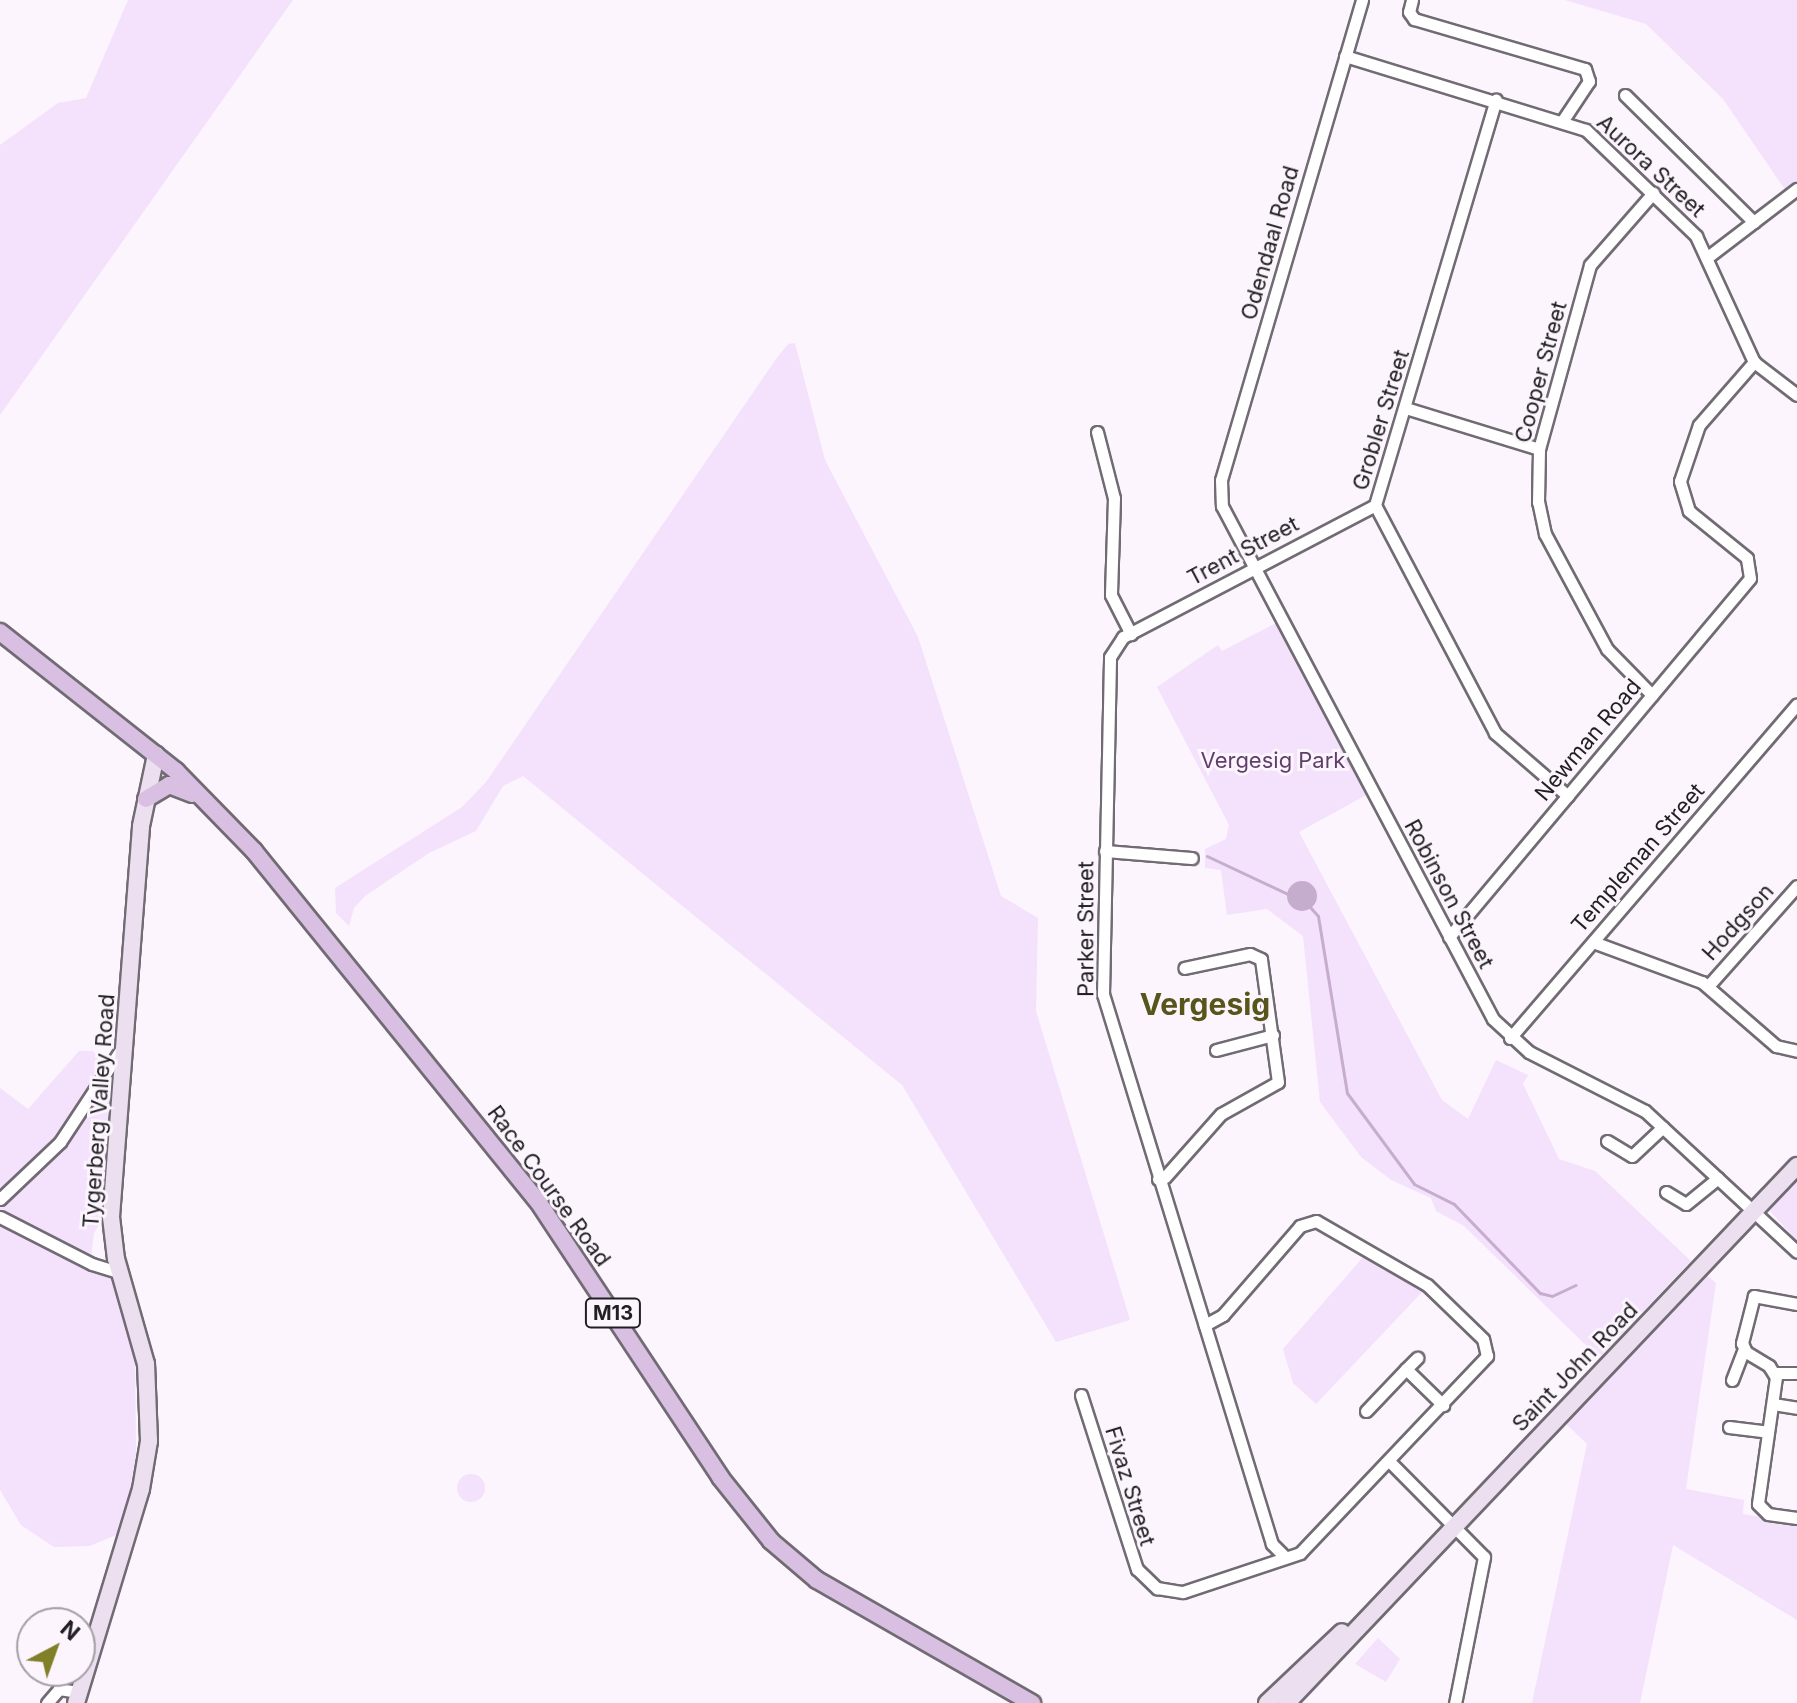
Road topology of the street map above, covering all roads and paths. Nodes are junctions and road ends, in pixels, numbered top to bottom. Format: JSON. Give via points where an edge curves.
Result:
{"nodes":[{"id":1,"x":1362,"y":0,"type":"edge"},
{"id":2,"x":1412,"y":0,"type":"edge"},
{"id":3,"x":1345,"y":56,"type":"junction"},
{"id":4,"x":1625,"y":95,"type":"dead end"},
{"id":5,"x":1496,"y":100,"type":"junction"},
{"id":6,"x":1563,"y":120,"type":"junction"},
{"id":7,"x":1797,"y":189,"type":"edge"},
{"id":8,"x":1653,"y":193,"type":"junction"},
{"id":9,"x":1754,"y":222,"type":"junction"},
{"id":10,"x":1709,"y":256,"type":"junction"},
{"id":11,"x":1754,"y":362,"type":"junction"},
{"id":12,"x":1797,"y":395,"type":"edge"},
{"id":13,"x":1406,"y":408,"type":"junction"},
{"id":14,"x":1097,"y":432,"type":"dead end"},
{"id":15,"x":1539,"y":449,"type":"junction"},
{"id":16,"x":1219,"y":497,"type":"joint"},
{"id":17,"x":1375,"y":505,"type":"junction"},
{"id":18,"x":1254,"y":568,"type":"junction"},
{"id":19,"x":0,"y":632,"type":"edge"},
{"id":20,"x":1131,"y":634,"type":"junction"},
{"id":21,"x":1652,"y":695,"type":"junction"},
{"id":22,"x":1797,"y":704,"type":"edge"},
{"id":23,"x":156,"y":755,"type":"junction"},
{"id":24,"x":1568,"y":796,"type":"junction"},
{"id":25,"x":146,"y":799,"type":"junction"},
{"id":26,"x":214,"y":807,"type":"junction"},
{"id":27,"x":1105,"y":851,"type":"junction"},
{"id":28,"x":1192,"y":858,"type":"dead end"},
{"id":29,"x":1797,"y":886,"type":"edge"},
{"id":30,"x":1449,"y":937,"type":"junction"},
{"id":31,"x":1593,"y":942,"type":"junction"},
{"id":32,"x":1184,"y":968,"type":"dead end"},
{"id":33,"x":1709,"y":985,"type":"junction"},
{"id":34,"x":1273,"y":1035,"type":"junction"},
{"id":35,"x":1510,"y":1038,"type":"junction"},
{"id":36,"x":124,"y":1046,"type":"junction"},
{"id":37,"x":1216,"y":1050,"type":"dead end"},
{"id":38,"x":1797,"y":1051,"type":"edge"},
{"id":39,"x":1663,"y":1127,"type":"junction"},
{"id":40,"x":1607,"y":1141,"type":"dead end"},
{"id":41,"x":1797,"y":1166,"type":"edge"},
{"id":42,"x":1718,"y":1178,"type":"junction"},
{"id":43,"x":1158,"y":1179,"type":"junction"},
{"id":44,"x":1666,"y":1192,"type":"dead end"},
{"id":45,"x":0,"y":1199,"type":"edge"},
{"id":46,"x":1754,"y":1212,"type":"junction"},
{"id":47,"x":0,"y":1217,"type":"edge"},
{"id":48,"x":1797,"y":1252,"type":"edge"},
{"id":49,"x":119,"y":1272,"type":"junction"},
{"id":50,"x":1797,"y":1304,"type":"edge"},
{"id":51,"x":1205,"y":1325,"type":"junction"},
{"id":52,"x":1744,"y":1349,"type":"junction"},
{"id":53,"x":1417,"y":1358,"type":"dead end"},
{"id":54,"x":1406,"y":1369,"type":"junction"},
{"id":55,"x":1775,"y":1373,"type":"junction"},
{"id":56,"x":1797,"y":1373,"type":"edge"},
{"id":57,"x":1732,"y":1380,"type":"dead end"},
{"id":58,"x":1081,"y":1395,"type":"dead end"},
{"id":59,"x":1773,"y":1404,"type":"junction"},
{"id":60,"x":1443,"y":1405,"type":"junction"},
{"id":61,"x":1797,"y":1408,"type":"edge"},
{"id":62,"x":1366,"y":1411,"type":"dead end"},
{"id":63,"x":1729,"y":1427,"type":"dead end"},
{"id":64,"x":1768,"y":1432,"type":"junction"},
{"id":65,"x":1389,"y":1461,"type":"junction"},
{"id":66,"x":1797,"y":1518,"type":"edge"},
{"id":67,"x":1453,"y":1524,"type":"junction"},
{"id":68,"x":1283,"y":1555,"type":"junction"},
{"id":69,"x":1382,"y":1597,"type":"junction"},
{"id":70,"x":78,"y":1698,"type":"edge"},
{"id":71,"x":47,"y":1703,"type":"edge"},
{"id":72,"x":1032,"y":1703,"type":"edge"},
{"id":73,"x":1267,"y":1703,"type":"edge"},
{"id":74,"x":1287,"y":1703,"type":"edge"},
{"id":75,"x":1455,"y":1703,"type":"edge"}],
"edges":[{"from":1,"to":3,"type":"street","name":"Odendaal Road"},
{"from":2,"to":6,"type":"street","via":[[1409,12],[1414,19],[1585,69],[1589,81]]},
{"from":3,"to":5,"type":"street","name":"Aurora Street"},
{"from":3,"to":16,"type":"street","name":"Odendaal Road"},
{"from":4,"to":9,"type":"street"},
{"from":5,"to":6,"type":"street","name":"Aurora Street"},
{"from":5,"to":13,"type":"street","name":"Grobler Street"},
{"from":6,"to":8,"type":"street","name":"Aurora Street","via":[[1593,136]]},
{"from":7,"to":9,"type":"street"},
{"from":8,"to":10,"type":"street","name":"Aurora Street"},
{"from":8,"to":15,"type":"street","name":"Cooper Street","via":[[1592,260]]},
{"from":9,"to":10,"type":"street"},
{"from":10,"to":11,"type":"street","name":"Aurora Street"},
{"from":11,"to":12,"type":"street","name":"Aurora Street"},
{"from":11,"to":21,"type":"street","name":"Newman Road","via":[[1699,425],[1680,481],[1689,511],[1751,566],[1748,581]]},
{"from":13,"to":15,"type":"street"},
{"from":13,"to":17,"type":"street","name":"Grobler Street"},
{"from":14,"to":20,"type":"street","via":[[1114,498],[1111,595]]},
{"from":15,"to":21,"type":"street","name":"Cooper Street","via":[[1538,502],[1545,534],[1607,649]]},
{"from":16,"to":18,"type":"street","name":"Robinson Street"},
{"from":17,"to":18,"type":"street","name":"Trent Street"},
{"from":17,"to":24,"type":"street","name":"Grobler Street","via":[[1495,733]]},
{"from":18,"to":20,"type":"street","name":"Trent Street"},
{"from":18,"to":30,"type":"street","name":"Robinson Street"},
{"from":19,"to":23,"type":"main road","number":"M13"},
{"from":20,"to":27,"type":"street","name":"Parker Street","via":[[1116,644],[1110,657]]},
{"from":21,"to":24,"type":"street","name":"Newman Road"},
{"from":22,"to":31,"type":"street","name":"Templeman Street"},
{"from":23,"to":25,"type":"main road","name":"Tygerberg Valley Road"},
{"from":23,"to":26,"type":"main road","name":"Race Course Road","number":"M13"},
{"from":24,"to":30,"type":"street","name":"Newman Road"},
{"from":25,"to":26,"type":"main road","via":[[174,785]]},
{"from":25,"to":36,"type":"main road","name":"Tygerberg Valley Road"},
{"from":26,"to":72,"type":"main road","name":"Race Course Road","number":"M13","via":[[530,1190],[720,1477],[771,1541],[817,1580]]},
{"from":27,"to":28,"type":"street"},
{"from":27,"to":43,"type":"street","name":"Parker Street","via":[[1103,994]]},
{"from":29,"to":33,"type":"street","name":"Hodgson"},
{"from":30,"to":35,"type":"street","name":"Robinson Street","via":[[1488,1011]]},
{"from":31,"to":33,"type":"street"},
{"from":31,"to":35,"type":"street","name":"Templeman Street"},
{"from":32,"to":34,"type":"street","via":[[1258,956],[1265,967]]},
{"from":33,"to":38,"type":"street","via":[[1776,1046]]},
{"from":34,"to":37,"type":"street"},
{"from":34,"to":43,"type":"street","via":[[1277,1085],[1227,1111]]},
{"from":35,"to":39,"type":"street","name":"Robinson Street","via":[[1636,1104]]},
{"from":36,"to":45,"type":"street","via":[[60,1142]]},
{"from":36,"to":49,"type":"main road","name":"Tygerberg Valley Road","via":[[111,1202]]},
{"from":39,"to":40,"type":"street","via":[[1632,1156]]},
{"from":39,"to":42,"type":"street","name":"Robinson Street"},
{"from":41,"to":46,"type":"main road","name":"Saint John Road"},
{"from":42,"to":44,"type":"street","via":[[1686,1204]]},
{"from":42,"to":46,"type":"street","name":"Robinson Street"},
{"from":43,"to":51,"type":"street","name":"Parker Street"},
{"from":46,"to":48,"type":"street","name":"Robinson Street"},
{"from":46,"to":67,"type":"main road","name":"Saint John Road"},
{"from":47,"to":49,"type":"street","via":[[92,1264]]},
{"from":49,"to":70,"type":"main road","name":"Tygerberg Valley Road","via":[[146,1364],[149,1441],[141,1489]]},
{"from":50,"to":52,"type":"street","via":[[1754,1296],[1748,1306]]},
{"from":51,"to":60,"type":"street","name":"Fivaz Street","via":[[1223,1315],[1300,1226],[1319,1221],[1427,1285],[1485,1342],[1484,1363]]},
{"from":51,"to":68,"type":"street","name":"Parker Street","via":[[1272,1544]]},
{"from":52,"to":55,"type":"street"},
{"from":52,"to":57,"type":"street"},
{"from":53,"to":54,"type":"street"},
{"from":54,"to":60,"type":"street"},
{"from":54,"to":62,"type":"street"},
{"from":55,"to":56,"type":"street"},
{"from":55,"to":59,"type":"street"},
{"from":58,"to":68,"type":"street","name":"Fivaz Street","via":[[1134,1563],[1145,1580],[1163,1591],[1183,1592],[1270,1566]]},
{"from":59,"to":61,"type":"street"},
{"from":59,"to":64,"type":"street"},
{"from":60,"to":65,"type":"street","name":"Fivaz Street"},
{"from":63,"to":64,"type":"street"},
{"from":64,"to":66,"type":"street","via":[[1758,1504],[1764,1513]]},
{"from":65,"to":67,"type":"street"},
{"from":65,"to":68,"type":"street","name":"Fivaz Street","via":[[1300,1553]]},
{"from":67,"to":69,"type":"main road","name":"Saint John Road"},
{"from":67,"to":75,"type":"street","via":[[1481,1550],[1485,1561]]},
{"from":69,"to":73,"type":"main road","name":"Saint John Road"},
{"from":69,"to":74,"type":"main road","name":"Saint John Road"},
{"from":70,"to":71,"type":"street","via":[[59,1689]]}]}
